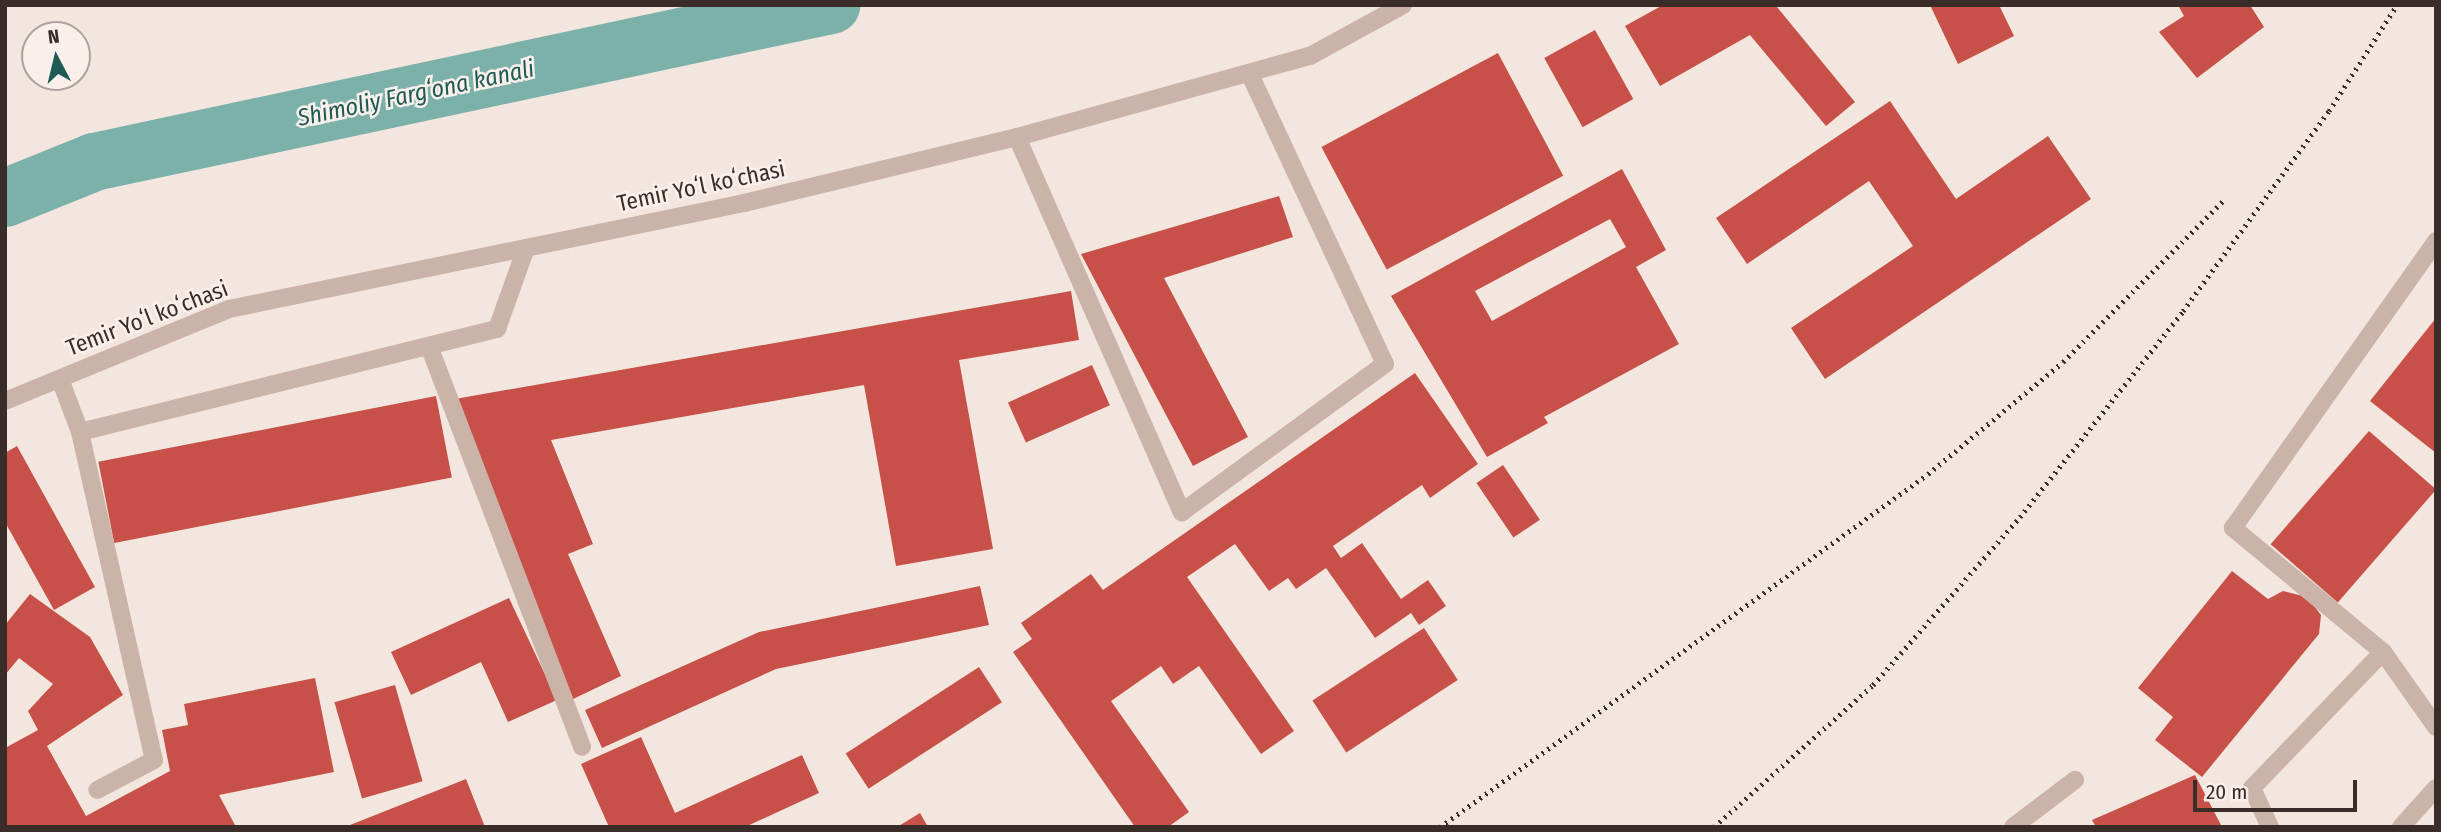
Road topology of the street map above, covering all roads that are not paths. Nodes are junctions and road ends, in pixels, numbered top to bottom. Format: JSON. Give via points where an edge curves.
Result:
{"nodes":[{"id":1,"x":1403,"y":5,"type":"edge"},
{"id":2,"x":1249,"y":73,"type":"junction"},
{"id":3,"x":1017,"y":137,"type":"junction"},
{"id":4,"x":2436,"y":241,"type":"edge"},
{"id":5,"x":526,"y":248,"type":"junction"},
{"id":6,"x":429,"y":346,"type":"junction"},
{"id":7,"x":60,"y":379,"type":"junction"},
{"id":8,"x":5,"y":401,"type":"edge"},
{"id":9,"x":80,"y":432,"type":"junction"},
{"id":10,"x":2383,"y":652,"type":"junction"},
{"id":11,"x":2436,"y":727,"type":"edge"},
{"id":12,"x":582,"y":747,"type":"dead end"},
{"id":13,"x":2075,"y":780,"type":"dead end"},
{"id":14,"x":2436,"y":788,"type":"edge"},
{"id":15,"x":97,"y":790,"type":"dead end"},
{"id":16,"x":2012,"y":827,"type":"edge"},
{"id":17,"x":2270,"y":827,"type":"edge"},
{"id":18,"x":2401,"y":827,"type":"edge"}],
"edges":[{"from":1,"to":2,"type":"street","name":"Temir Yoʻl koʻchasi","via":[[1310,55]]},
{"from":2,"to":3,"type":"street","name":"Temir Yoʻl koʻchasi"},
{"from":2,"to":3,"type":"street","via":[[1385,364],[1182,512]]},
{"from":3,"to":5,"type":"street","name":"Temir Yoʻl koʻchasi","via":[[744,203]]},
{"from":4,"to":10,"type":"street","via":[[2233,528]]},
{"from":5,"to":6,"type":"street","via":[[497,329]]},
{"from":5,"to":7,"type":"street","name":"Temir Yoʻl koʻchasi","via":[[229,309]]},
{"from":6,"to":9,"type":"street"},
{"from":6,"to":12,"type":"street"},
{"from":7,"to":8,"type":"street","name":"Temir Yoʻl koʻchasi"},
{"from":7,"to":9,"type":"street"},
{"from":9,"to":15,"type":"street","via":[[154,761]]},
{"from":10,"to":11,"type":"street"},
{"from":10,"to":17,"type":"street","via":[[2252,788]]},
{"from":13,"to":16,"type":"street"},
{"from":14,"to":18,"type":"street"}]}
